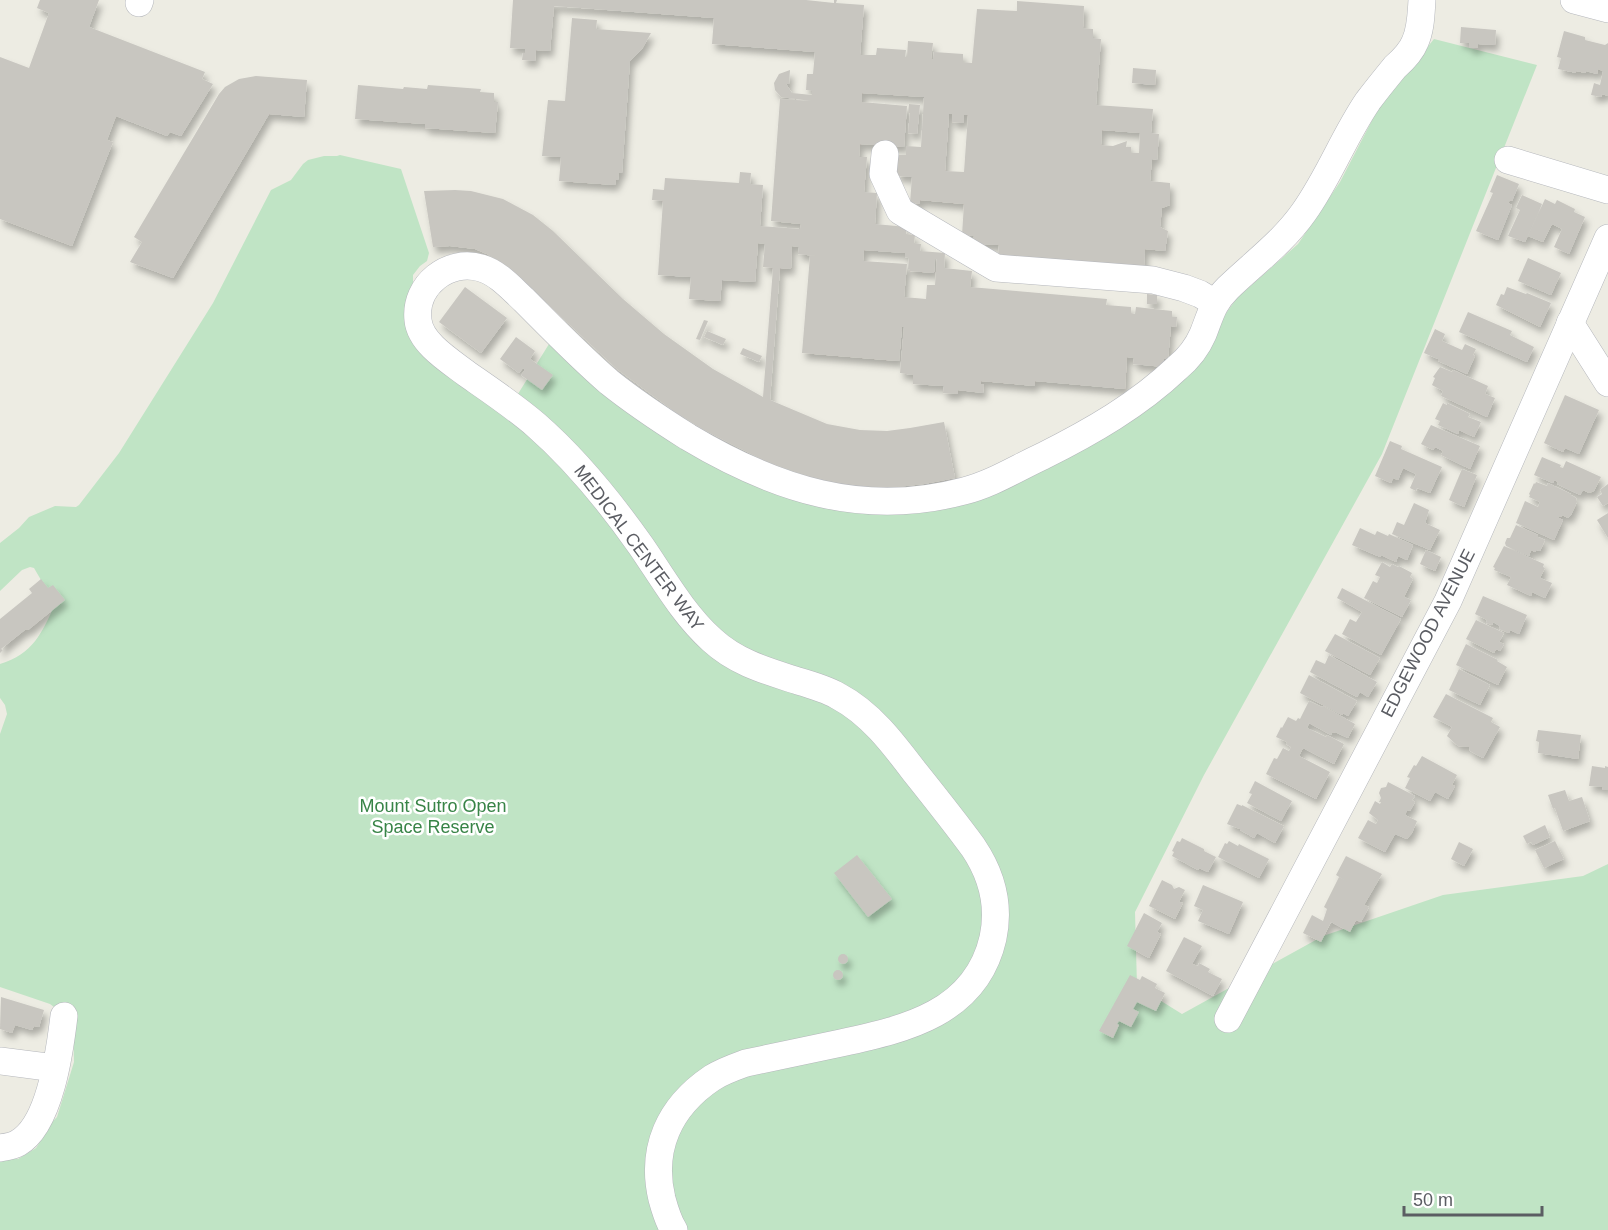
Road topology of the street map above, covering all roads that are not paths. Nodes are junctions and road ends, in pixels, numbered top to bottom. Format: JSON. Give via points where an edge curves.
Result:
{"nodes":[{"id":1,"x":1422,"y":0,"type":"edge"},
{"id":2,"x":1574,"y":0,"type":"edge"},
{"id":3,"x":1608,"y":9,"type":"edge"},
{"id":4,"x":885,"y":154,"type":"dead end"},
{"id":5,"x":1508,"y":160,"type":"dead end"},
{"id":6,"x":1608,"y":190,"type":"edge"},
{"id":7,"x":1608,"y":238,"type":"edge"},
{"id":8,"x":1215,"y":303,"type":"junction"},
{"id":9,"x":1570,"y":323,"type":"junction"},
{"id":10,"x":1608,"y":383,"type":"edge"},
{"id":11,"x":64,"y":1016,"type":"dead end"},
{"id":12,"x":1228,"y":1019,"type":"dead end"},
{"id":13,"x":0,"y":1061,"type":"edge"},
{"id":14,"x":55,"y":1068,"type":"junction"},
{"id":15,"x":0,"y":1148,"type":"edge"},
{"id":16,"x":674,"y":1230,"type":"edge"}],
"edges":[{"from":1,"to":8,"type":"street","name":"MEDICAL CENTER WAY","via":[[1414,45],[1369,100],[1304,212],[1278,243]]},
{"from":2,"to":3,"type":"street"},
{"from":4,"to":8,"type":"street","via":[[883,174],[900,211],[996,268],[1153,280],[1184,288]]},
{"from":5,"to":6,"type":"street"},
{"from":7,"to":9,"type":"street","name":"EDGEWOOD AVENUE"},
{"from":8,"to":16,"type":"street","name":"MEDICAL CENTER WAY","via":[[1199,342],[1184,363],[1088,433],[966,491],[880,501],[838,498],[796,488],[710,449],[611,383],[507,284],[488,271],[468,266],[445,271],[422,293],[418,320],[429,343],[528,418],[575,463],[708,637],[747,664],[830,691],[868,717],[973,847],[992,885],[995,916],[986,961],[969,988],[946,1007],[893,1031],[729,1069],[686,1102],[667,1128],[659,1155],[660,1189]]},
{"from":9,"to":10,"type":"street"},
{"from":9,"to":12,"type":"street","name":"EDGEWOOD AVENUE","via":[[1448,601]]},
{"from":11,"to":14,"type":"street"},
{"from":13,"to":14,"type":"street"},
{"from":14,"to":15,"type":"street","via":[[36,1125],[17,1144]]}]}
